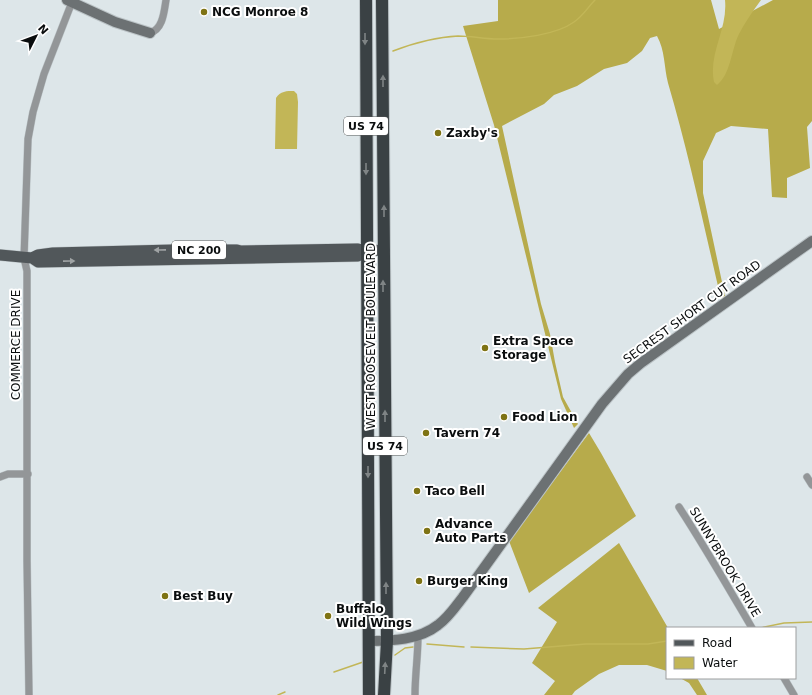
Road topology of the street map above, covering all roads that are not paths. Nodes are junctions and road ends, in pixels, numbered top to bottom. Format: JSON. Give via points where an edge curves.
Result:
{"nodes":[{"id":1,"x":166,"y":0,"type":"edge"},
{"id":2,"x":366,"y":0,"type":"edge"},
{"id":3,"x":377,"y":0,"type":"edge"},
{"id":4,"x":382,"y":0,"type":"edge"},
{"id":5,"x":69,"y":1,"type":"edge"},
{"id":6,"x":150,"y":33,"type":"joint"},
{"id":7,"x":382,"y":45,"type":"junction"},
{"id":8,"x":812,"y":241,"type":"edge"},
{"id":9,"x":384,"y":250,"type":"junction"},
{"id":10,"x":241,"y":251,"type":"junction"},
{"id":11,"x":367,"y":251,"type":"junction"},
{"id":12,"x":0,"y":255,"type":"edge"},
{"id":13,"x":28,"y":258,"type":"junction"},
{"id":14,"x":204,"y":259,"type":"junction"},
{"id":15,"x":28,"y":474,"type":"junction"},
{"id":16,"x":0,"y":477,"type":"edge"},
{"id":17,"x":807,"y":477,"type":"dead end"},
{"id":18,"x":812,"y":485,"type":"edge"},
{"id":19,"x":679,"y":507,"type":"dead end"},
{"id":20,"x":751,"y":627,"type":"edge"},
{"id":21,"x":418,"y":636,"type":"junction"},
{"id":22,"x":369,"y":641,"type":"junction"},
{"id":23,"x":386,"y":641,"type":"junction"},
{"id":24,"x":785,"y":679,"type":"edge"},
{"id":25,"x":29,"y":695,"type":"edge"},
{"id":26,"x":369,"y":695,"type":"edge"},
{"id":27,"x":384,"y":695,"type":"edge"},
{"id":28,"x":415,"y":695,"type":"edge"},
{"id":29,"x":794,"y":695,"type":"edge"}],
"edges":[{"from":1,"to":6,"type":"street","via":[[158,28]]},
{"from":2,"to":11,"type":"highway","name":"WEST ROOSEVELT BOULEVARD","number":"US 74","one_way":true},
{"from":3,"to":7,"type":"highway"},
{"from":4,"to":7,"type":"highway","name":"WEST ROOSEVELT BOULEVARD","number":"US 74"},
{"from":5,"to":6,"type":"main road","via":[[115,22]]},
{"from":5,"to":13,"type":"street","name":"COMMERCE DRIVE","via":[[44,74],[28,139]]},
{"from":9,"to":7,"type":"highway","name":"WEST ROOSEVELT BOULEVARD","number":"US 74","one_way":true},
{"from":8,"to":21,"type":"main road","name":"SECREST SHORT CUT ROAD","via":[[628,374],[602,404],[464,596],[439,624]]},
{"from":9,"to":11,"type":"main road","number":"NC 200"},
{"from":23,"to":9,"type":"highway","name":"WEST ROOSEVELT BOULEVARD","number":"US 74","one_way":true},
{"from":10,"to":11,"type":"main road","number":"NC 200"},
{"from":10,"to":13,"type":"main road","number":"NC 200","one_way":true,"via":[[53,253]]},
{"from":10,"to":14,"type":"main road","number":"NC 200","via":[[237,254]]},
{"from":11,"to":14,"type":"main road","number":"NC 200","via":[[358,256]]},
{"from":11,"to":22,"type":"highway","name":"WEST ROOSEVELT BOULEVARD","number":"US 74","one_way":true},
{"from":12,"to":13,"type":"main road","number":"NC 200"},
{"from":13,"to":14,"type":"main road","number":"NC 200","one_way":true,"via":[[38,262]]},
{"from":13,"to":15,"type":"street","name":"COMMERCE DRIVE"},
{"from":15,"to":16,"type":"street","via":[[8,474]]},
{"from":15,"to":25,"type":"street","name":"COMMERCE DRIVE"},
{"from":17,"to":18,"type":"street"},
{"from":19,"to":20,"type":"street","name":"SUNNYBROOK DRIVE"},
{"from":21,"to":23,"type":"main road","name":"SECREST SHORT CUT ROAD"},
{"from":21,"to":28,"type":"street"},
{"from":22,"to":23,"type":"main road","name":"SECREST SHORT CUT ROAD"},
{"from":22,"to":26,"type":"highway","name":"WEST ROOSEVELT BOULEVARD","number":"US 74"},
{"from":27,"to":23,"type":"highway","name":"WEST ROOSEVELT BOULEVARD","number":"US 74","one_way":true},
{"from":24,"to":29,"type":"street"}]}
